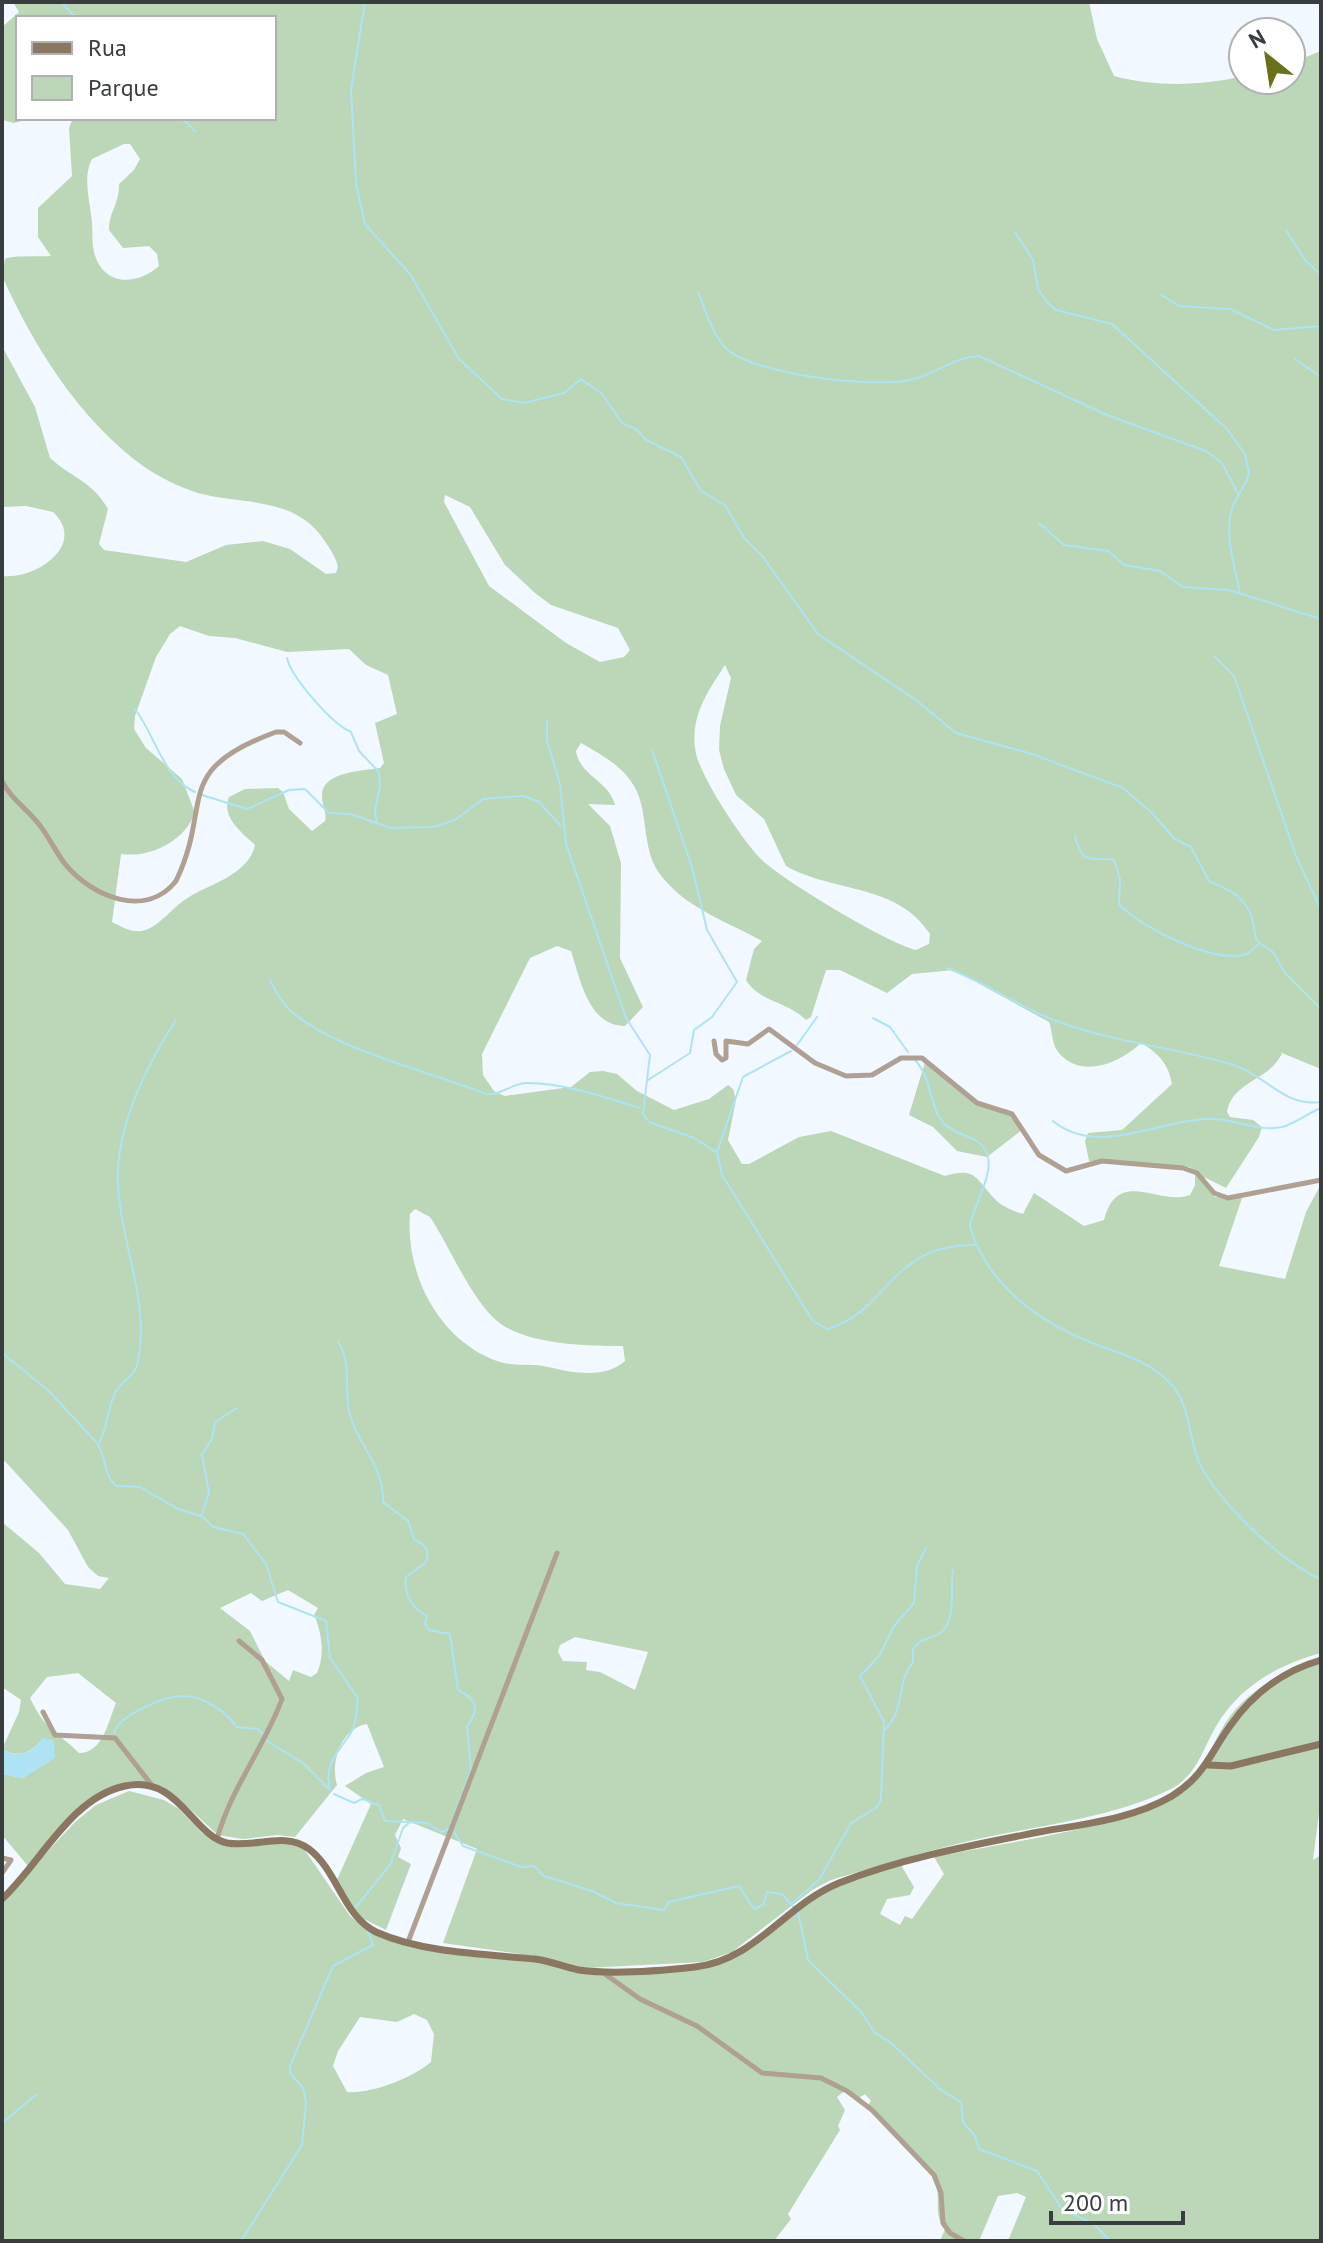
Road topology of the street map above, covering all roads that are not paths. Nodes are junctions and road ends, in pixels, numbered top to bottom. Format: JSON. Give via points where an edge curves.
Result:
{"nodes":[{"id":1,"x":300,"y":743,"type":"dead end"},
{"id":2,"x":2,"y":781,"type":"edge"},
{"id":3,"x":714,"y":1041,"type":"dead end"},
{"id":4,"x":1321,"y":1180,"type":"edge"},
{"id":5,"x":557,"y":1553,"type":"dead end"},
{"id":6,"x":239,"y":1641,"type":"dead end"},
{"id":7,"x":1321,"y":1660,"type":"edge"},
{"id":8,"x":43,"y":1712,"type":"dead end"},
{"id":9,"x":1321,"y":1744,"type":"edge"},
{"id":10,"x":1208,"y":1765,"type":"junction"},
{"id":11,"x":155,"y":1789,"type":"junction"},
{"id":12,"x":216,"y":1840,"type":"junction"},
{"id":13,"x":2,"y":1858,"type":"edge"},
{"id":14,"x":2,"y":1873,"type":"edge"},
{"id":15,"x":2,"y":1899,"type":"edge"},
{"id":16,"x":408,"y":1942,"type":"junction"},
{"id":17,"x":601,"y":1971,"type":"junction"},
{"id":18,"x":964,"y":2241,"type":"edge"}],
"edges":[{"from":1,"to":2,"type":"street","via":[[276,732],[215,763],[203,784],[179,875],[166,892],[146,903],[127,901],[84,882]]},
{"from":3,"to":4,"type":"street","via":[[722,1060],[726,1041],[748,1044],[769,1029],[824,1068],[852,1077],[877,1074],[901,1058],[922,1058],[977,1103],[1012,1114],[1039,1155],[1066,1171],[1102,1161],[1183,1168],[1228,1198]]},
{"from":5,"to":16,"type":"street"},
{"from":6,"to":12,"type":"street","via":[[262,1660],[282,1699],[227,1805]]},
{"from":7,"to":10,"type":"main road","via":[[1284,1673],[1250,1702]]},
{"from":8,"to":11,"type":"street","via":[[55,1735],[115,1738]]},
{"from":9,"to":10,"type":"main road","via":[[1231,1766]]},
{"from":10,"to":17,"type":"main road","via":[[1175,1794],[1131,1813],[991,1842],[844,1881],[820,1892],[728,1959],[695,1967]]},
{"from":11,"to":12,"type":"main road","via":[[182,1803]]},
{"from":11,"to":15,"type":"main road","via":[[127,1785],[90,1804]]},
{"from":12,"to":16,"type":"main road","via":[[244,1845],[286,1840],[306,1847],[363,1923]]},
{"from":13,"to":14,"type":"street","via":[[11,1860]]},
{"from":16,"to":17,"type":"main road"},
{"from":17,"to":18,"type":"street","via":[[640,1999],[697,2026],[762,2073],[821,2078],[843,2087],[930,2171],[939,2186],[943,2223]]}]}
